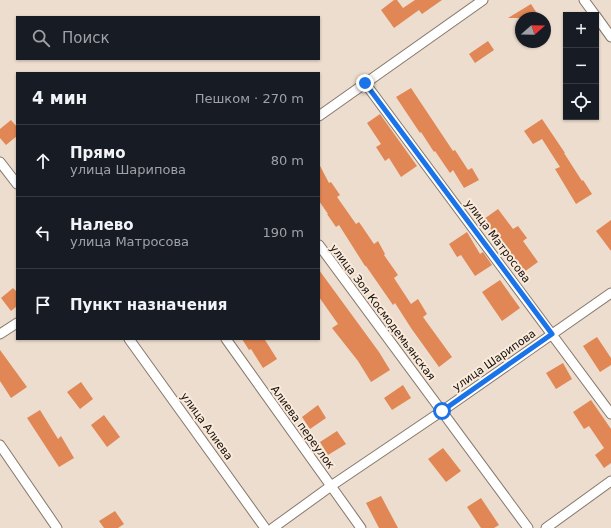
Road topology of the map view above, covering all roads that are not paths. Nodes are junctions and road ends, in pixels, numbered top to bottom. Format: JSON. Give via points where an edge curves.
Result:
{"nodes":[{"id":1,"x":483,"y":0,"type":"edge"},
{"id":2,"x":584,"y":0,"type":"edge"},
{"id":3,"x":593,"y":12,"type":"edge"},
{"id":4,"x":599,"y":20,"type":"edge"},
{"id":5,"x":611,"y":37,"type":"edge"},
{"id":6,"x":365,"y":83,"type":"junction"},
{"id":7,"x":320,"y":115,"type":"edge"},
{"id":8,"x":0,"y":162,"type":"edge"},
{"id":9,"x":16,"y":183,"type":"edge"},
{"id":10,"x":320,"y":246,"type":"edge"},
{"id":11,"x":611,"y":293,"type":"edge"},
{"id":12,"x":16,"y":324,"type":"edge"},
{"id":13,"x":0,"y":334,"type":"edge"},
{"id":14,"x":552,"y":334,"type":"junction"},
{"id":15,"x":130,"y":340,"type":"edge"},
{"id":16,"x":227,"y":340,"type":"edge"},
{"id":17,"x":442,"y":411,"type":"junction"},
{"id":18,"x":611,"y":414,"type":"edge"},
{"id":19,"x":0,"y":445,"type":"edge"},
{"id":20,"x":611,"y":481,"type":"edge"},
{"id":21,"x":331,"y":486,"type":"junction"},
{"id":22,"x":57,"y":528,"type":"edge"},
{"id":23,"x":265,"y":528,"type":"edge"},
{"id":24,"x":273,"y":528,"type":"edge"},
{"id":25,"x":361,"y":528,"type":"edge"},
{"id":26,"x":528,"y":528,"type":"edge"},
{"id":27,"x":546,"y":528,"type":"edge"}],
"edges":[{"from":1,"to":6,"type":"street"},
{"from":2,"to":3,"type":"street"},
{"from":4,"to":5,"type":"street"},
{"from":6,"to":7,"type":"street"},
{"from":6,"to":14,"type":"street","name":"улица Матросова"},
{"from":8,"to":9,"type":"street"},
{"from":10,"to":17,"type":"street","name":"улица Зоя Космодемьянская"},
{"from":11,"to":14,"type":"street","name":"улица Шарипова"},
{"from":12,"to":13,"type":"street"},
{"from":14,"to":17,"type":"street","name":"улица Шарипова"},
{"from":14,"to":18,"type":"street","name":"улица Матросова"},
{"from":15,"to":23,"type":"street","name":"улица Алиева"},
{"from":16,"to":21,"type":"street","name":"Алиева переулок"},
{"from":17,"to":21,"type":"street","name":"улица Шарипова"},
{"from":17,"to":26,"type":"street","name":"улица Зоя Космодемьянская"},
{"from":19,"to":22,"type":"street"},
{"from":20,"to":27,"type":"street"},
{"from":21,"to":24,"type":"street","name":"улица Шарипова"},
{"from":21,"to":25,"type":"street","name":"Алиева переулок"}]}
